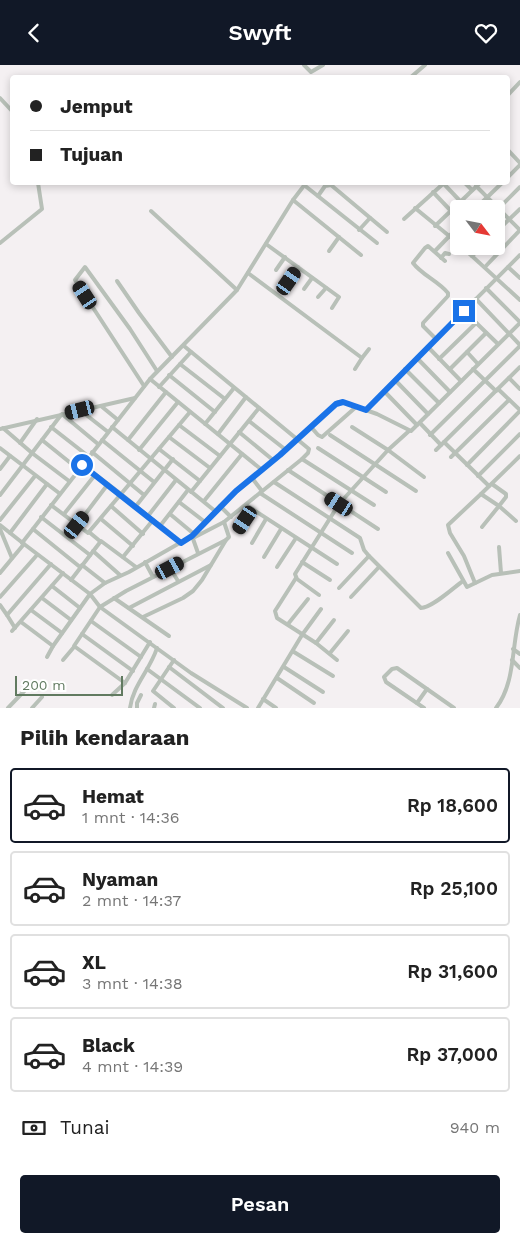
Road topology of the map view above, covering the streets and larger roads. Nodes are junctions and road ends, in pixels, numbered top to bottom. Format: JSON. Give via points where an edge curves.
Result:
{"nodes":[{"id":1,"x":304,"y":65,"type":"edge"},
{"id":2,"x":323,"y":65,"type":"edge"},
{"id":3,"x":425,"y":65,"type":"edge"},
{"id":4,"x":413,"y":75,"type":"edge"},
{"id":5,"x":520,"y":83,"type":"edge"},
{"id":6,"x":510,"y":93,"type":"edge"},
{"id":7,"x":1,"y":100,"type":"edge"},
{"id":8,"x":10,"y":109,"type":"edge"},
{"id":9,"x":510,"y":154,"type":"edge"},
{"id":10,"x":520,"y":164,"type":"edge"},
{"id":11,"x":510,"y":175,"type":"edge"},
{"id":12,"x":38,"y":185,"type":"edge"},
{"id":13,"x":304,"y":185,"type":"edge"},
{"id":14,"x":306,"y":185,"type":"edge"},
{"id":15,"x":442,"y":185,"type":"edge"},
{"id":16,"x":446,"y":185,"type":"edge"},
{"id":17,"x":467,"y":185,"type":"edge"},
{"id":18,"x":477,"y":185,"type":"edge"},
{"id":19,"x":479,"y":185,"type":"edge"},
{"id":20,"x":500,"y":185,"type":"edge"},
{"id":21,"x":520,"y":187,"type":"edge"},
{"id":22,"x":472,"y":191,"type":"junction"},
{"id":23,"x":433,"y":192,"type":"junction"},
{"id":24,"x":318,"y":196,"type":"junction"},
{"id":25,"x":487,"y":197,"type":"junction"},
{"id":26,"x":293,"y":200,"type":"junction"},
{"id":27,"x":459,"y":200,"type":"edge"},
{"id":28,"x":463,"y":200,"type":"edge"},
{"id":29,"x":484,"y":200,"type":"edge"},
{"id":30,"x":489,"y":200,"type":"edge"},
{"id":31,"x":505,"y":202,"type":"edge"},
{"id":32,"x":415,"y":208,"type":"junction"},
{"id":33,"x":520,"y":209,"type":"edge"},
{"id":34,"x":450,"y":210,"type":"edge"},
{"id":35,"x":151,"y":211,"type":"dead end"},
{"id":36,"x":450,"y":212,"type":"edge"},
{"id":37,"x":505,"y":216,"type":"edge"},
{"id":38,"x":370,"y":218,"type":"junction"},
{"id":39,"x":404,"y":219,"type":"dead end"},
{"id":40,"x":510,"y":219,"type":"junction"},
{"id":41,"x":505,"y":224,"type":"edge"},
{"id":42,"x":435,"y":226,"type":"junction"},
{"id":43,"x":359,"y":230,"type":"junction"},
{"id":44,"x":520,"y":230,"type":"edge"},
{"id":45,"x":388,"y":232,"type":"dead end"},
{"id":46,"x":448,"y":236,"type":"joint"},
{"id":47,"x":339,"y":237,"type":"junction"},
{"id":48,"x":0,"y":243,"type":"edge"},
{"id":49,"x":377,"y":243,"type":"dead end"},
{"id":50,"x":266,"y":244,"type":"junction"},
{"id":51,"x":329,"y":251,"type":"dead end"},
{"id":52,"x":435,"y":251,"type":"junction"},
{"id":53,"x":449,"y":254,"type":"dead end"},
{"id":54,"x":361,"y":255,"type":"dead end"},
{"id":55,"x":472,"y":256,"type":"edge"},
{"id":56,"x":520,"y":256,"type":"edge"},
{"id":57,"x":285,"y":257,"type":"junction"},
{"id":58,"x":298,"y":267,"type":"junction"},
{"id":59,"x":485,"y":267,"type":"junction"},
{"id":60,"x":508,"y":267,"type":"junction"},
{"id":61,"x":276,"y":271,"type":"dead end"},
{"id":62,"x":248,"y":273,"type":"junction"},
{"id":63,"x":312,"y":278,"type":"junction"},
{"id":64,"x":496,"y":278,"type":"junction"},
{"id":65,"x":520,"y":279,"type":"edge"},
{"id":66,"x":117,"y":281,"type":"dead end"},
{"id":67,"x":289,"y":281,"type":"dead end"},
{"id":68,"x":326,"y":288,"type":"junction"},
{"id":69,"x":486,"y":288,"type":"junction"},
{"id":70,"x":304,"y":289,"type":"dead end"},
{"id":71,"x":237,"y":290,"type":"junction"},
{"id":72,"x":318,"y":297,"type":"dead end"},
{"id":73,"x":476,"y":299,"type":"junction"},
{"id":74,"x":520,"y":301,"type":"edge"},
{"id":75,"x":332,"y":308,"type":"dead end"},
{"id":76,"x":464,"y":311,"type":"junction"},
{"id":77,"x":520,"y":322,"type":"edge"},
{"id":78,"x":476,"y":323,"type":"junction"},
{"id":79,"x":486,"y":333,"type":"junction"},
{"id":80,"x":510,"y":333,"type":"junction"},
{"id":81,"x":436,"y":339,"type":"junction"},
{"id":82,"x":498,"y":344,"type":"junction"},
{"id":83,"x":184,"y":345,"type":"junction"},
{"id":84,"x":520,"y":346,"type":"edge"},
{"id":85,"x":428,"y":347,"type":"junction"},
{"id":86,"x":369,"y":349,"type":"dead end"},
{"id":87,"x":191,"y":352,"type":"junction"},
{"id":88,"x":467,"y":352,"type":"junction"},
{"id":89,"x":172,"y":357,"type":"junction"},
{"id":90,"x":362,"y":358,"type":"junction"},
{"id":91,"x":417,"y":358,"type":"junction"},
{"id":92,"x":439,"y":359,"type":"junction"},
{"id":93,"x":478,"y":363,"type":"junction"},
{"id":94,"x":180,"y":364,"type":"junction"},
{"id":95,"x":520,"y":367,"type":"edge"},
{"id":96,"x":355,"y":369,"type":"dead end"},
{"id":97,"x":406,"y":369,"type":"junction"},
{"id":98,"x":450,"y":369,"type":"junction"},
{"id":99,"x":473,"y":369,"type":"junction"},
{"id":100,"x":158,"y":371,"type":"junction"},
{"id":101,"x":169,"y":375,"type":"junction"},
{"id":102,"x":509,"y":378,"type":"junction"},
{"id":103,"x":150,"y":379,"type":"junction"},
{"id":104,"x":395,"y":380,"type":"junction"},
{"id":105,"x":461,"y":381,"type":"junction"},
{"id":106,"x":484,"y":381,"type":"junction"},
{"id":107,"x":144,"y":386,"type":"junction"},
{"id":108,"x":159,"y":387,"type":"junction"},
{"id":109,"x":234,"y":388,"type":"junction"},
{"id":110,"x":520,"y":389,"type":"edge"},
{"id":111,"x":497,"y":390,"type":"junction"},
{"id":112,"x":384,"y":391,"type":"junction"},
{"id":113,"x":166,"y":392,"type":"junction"},
{"id":114,"x":450,"y":392,"type":"junction"},
{"id":115,"x":246,"y":397,"type":"junction"},
{"id":116,"x":135,"y":398,"type":"junction"},
{"id":117,"x":225,"y":399,"type":"junction"},
{"id":118,"x":509,"y":400,"type":"junction"},
{"id":119,"x":178,"y":401,"type":"junction"},
{"id":120,"x":440,"y":403,"type":"junction"},
{"id":121,"x":100,"y":406,"type":"junction"},
{"id":122,"x":356,"y":407,"type":"junction"},
{"id":123,"x":259,"y":408,"type":"junction"},
{"id":124,"x":80,"y":410,"type":"junction"},
{"id":125,"x":366,"y":410,"type":"junction"},
{"id":126,"x":190,"y":411,"type":"junction"},
{"id":127,"x":520,"y":411,"type":"edge"},
{"id":128,"x":215,"y":412,"type":"junction"},
{"id":129,"x":428,"y":414,"type":"junction"},
{"id":130,"x":61,"y":415,"type":"junction"},
{"id":131,"x":37,"y":419,"type":"junction"},
{"id":132,"x":118,"y":420,"type":"junction"},
{"id":133,"x":249,"y":421,"type":"junction"},
{"id":134,"x":205,"y":424,"type":"junction"},
{"id":135,"x":418,"y":424,"type":"junction"},
{"id":136,"x":179,"y":425,"type":"junction"},
{"id":137,"x":51,"y":427,"type":"junction"},
{"id":138,"x":112,"y":427,"type":"junction"},
{"id":139,"x":311,"y":427,"type":"junction"},
{"id":140,"x":352,"y":427,"type":"dead end"},
{"id":141,"x":1,"y":428,"type":"edge"},
{"id":142,"x":108,"y":432,"type":"junction"},
{"id":143,"x":239,"y":433,"type":"junction"},
{"id":144,"x":408,"y":433,"type":"junction"},
{"id":145,"x":218,"y":434,"type":"junction"},
{"id":146,"x":520,"y":434,"type":"edge"},
{"id":147,"x":330,"y":435,"type":"dead end"},
{"id":148,"x":430,"y":435,"type":"junction"},
{"id":149,"x":169,"y":437,"type":"junction"},
{"id":150,"x":102,"y":439,"type":"junction"},
{"id":151,"x":297,"y":439,"type":"junction"},
{"id":152,"x":42,"y":440,"type":"junction"},
{"id":153,"x":128,"y":440,"type":"junction"},
{"id":154,"x":20,"y":443,"type":"junction"},
{"id":155,"x":98,"y":444,"type":"junction"},
{"id":156,"x":230,"y":444,"type":"junction"},
{"id":157,"x":443,"y":444,"type":"junction"},
{"id":158,"x":0,"y":448,"type":"edge"},
{"id":159,"x":318,"y":448,"type":"dead end"},
{"id":160,"x":138,"y":449,"type":"junction"},
{"id":161,"x":160,"y":449,"type":"junction"},
{"id":162,"x":389,"y":449,"type":"junction"},
{"id":163,"x":286,"y":450,"type":"junction"},
{"id":164,"x":436,"y":450,"type":"dead end"},
{"id":165,"x":92,"y":452,"type":"junction"},
{"id":166,"x":32,"y":453,"type":"junction"},
{"id":167,"x":456,"y":453,"type":"junction"},
{"id":168,"x":242,"y":454,"type":"junction"},
{"id":169,"x":520,"y":455,"type":"edge"},
{"id":170,"x":10,"y":456,"type":"junction"},
{"id":171,"x":88,"y":457,"type":"junction"},
{"id":172,"x":220,"y":457,"type":"junction"},
{"id":173,"x":451,"y":457,"type":"dead end"},
{"id":174,"x":172,"y":459,"type":"junction"},
{"id":175,"x":302,"y":459,"type":"junction"},
{"id":176,"x":150,"y":460,"type":"junction"},
{"id":177,"x":273,"y":460,"type":"junction"},
{"id":178,"x":22,"y":465,"type":"junction"},
{"id":179,"x":82,"y":465,"type":"junction"},
{"id":180,"x":375,"y":465,"type":"junction"},
{"id":181,"x":467,"y":465,"type":"junction"},
{"id":182,"x":210,"y":468,"type":"junction"},
{"id":183,"x":0,"y":469,"type":"edge"},
{"id":184,"x":78,"y":469,"type":"junction"},
{"id":185,"x":164,"y":470,"type":"junction"},
{"id":186,"x":262,"y":470,"type":"junction"},
{"id":187,"x":288,"y":470,"type":"junction"},
{"id":188,"x":141,"y":471,"type":"junction"},
{"id":189,"x":95,"y":475,"type":"junction"},
{"id":190,"x":35,"y":476,"type":"junction"},
{"id":191,"x":478,"y":476,"type":"junction"},
{"id":192,"x":363,"y":477,"type":"junction"},
{"id":193,"x":424,"y":477,"type":"dead end"},
{"id":194,"x":252,"y":478,"type":"junction"},
{"id":195,"x":176,"y":480,"type":"junction"},
{"id":196,"x":69,"y":481,"type":"junction"},
{"id":197,"x":200,"y":481,"type":"junction"},
{"id":198,"x":154,"y":482,"type":"junction"},
{"id":199,"x":274,"y":482,"type":"junction"},
{"id":200,"x":47,"y":484,"type":"junction"},
{"id":201,"x":108,"y":484,"type":"junction"},
{"id":202,"x":130,"y":484,"type":"junction"},
{"id":203,"x":490,"y":485,"type":"junction"},
{"id":204,"x":190,"y":491,"type":"junction"},
{"id":205,"x":351,"y":491,"type":"junction"},
{"id":206,"x":416,"y":491,"type":"dead end"},
{"id":207,"x":261,"y":492,"type":"junction"},
{"id":208,"x":386,"y":492,"type":"dead end"},
{"id":209,"x":60,"y":493,"type":"junction"},
{"id":210,"x":121,"y":494,"type":"junction"},
{"id":211,"x":481,"y":494,"type":"junction"},
{"id":212,"x":0,"y":495,"type":"edge"},
{"id":213,"x":144,"y":495,"type":"junction"},
{"id":214,"x":204,"y":501,"type":"junction"},
{"id":215,"x":179,"y":502,"type":"junction"},
{"id":216,"x":339,"y":504,"type":"junction"},
{"id":217,"x":52,"y":505,"type":"junction"},
{"id":218,"x":246,"y":505,"type":"junction"},
{"id":219,"x":374,"y":505,"type":"dead end"},
{"id":220,"x":111,"y":506,"type":"junction"},
{"id":221,"x":136,"y":506,"type":"junction"},
{"id":222,"x":220,"y":506,"type":"junction"},
{"id":223,"x":499,"y":506,"type":"junction"},
{"id":224,"x":252,"y":509,"type":"junction"},
{"id":225,"x":215,"y":511,"type":"junction"},
{"id":226,"x":170,"y":513,"type":"junction"},
{"id":227,"x":64,"y":514,"type":"junction"},
{"id":228,"x":148,"y":516,"type":"junction"},
{"id":229,"x":41,"y":517,"type":"junction"},
{"id":230,"x":230,"y":517,"type":"junction"},
{"id":231,"x":330,"y":518,"type":"junction"},
{"id":232,"x":101,"y":519,"type":"junction"},
{"id":233,"x":266,"y":519,"type":"junction"},
{"id":234,"x":0,"y":520,"type":"edge"},
{"id":235,"x":153,"y":520,"type":"junction"},
{"id":236,"x":516,"y":521,"type":"dead end"},
{"id":237,"x":205,"y":522,"type":"junction"},
{"id":238,"x":224,"y":522,"type":"junction"},
{"id":239,"x":0,"y":525,"type":"edge"},
{"id":240,"x":77,"y":525,"type":"junction"},
{"id":241,"x":160,"y":526,"type":"junction"},
{"id":242,"x":482,"y":527,"type":"dead end"},
{"id":243,"x":0,"y":529,"type":"edge"},
{"id":244,"x":33,"y":529,"type":"junction"},
{"id":245,"x":282,"y":529,"type":"junction"},
{"id":246,"x":378,"y":529,"type":"dead end"},
{"id":247,"x":238,"y":531,"type":"dead end"},
{"id":248,"x":89,"y":532,"type":"junction"},
{"id":249,"x":10,"y":533,"type":"junction"},
{"id":250,"x":143,"y":533,"type":"junction"},
{"id":251,"x":320,"y":533,"type":"junction"},
{"id":252,"x":193,"y":536,"type":"junction"},
{"id":253,"x":296,"y":538,"type":"junction"},
{"id":254,"x":226,"y":539,"type":"junction"},
{"id":255,"x":101,"y":542,"type":"junction"},
{"id":256,"x":23,"y":543,"type":"junction"},
{"id":257,"x":181,"y":543,"type":"junction"},
{"id":258,"x":252,"y":543,"type":"dead end"},
{"id":259,"x":133,"y":546,"type":"junction"},
{"id":260,"x":499,"y":547,"type":"dead end"},
{"id":261,"x":312,"y":548,"type":"junction"},
{"id":262,"x":91,"y":553,"type":"junction"},
{"id":263,"x":198,"y":553,"type":"junction"},
{"id":264,"x":352,"y":553,"type":"dead end"},
{"id":265,"x":448,"y":553,"type":"dead end"},
{"id":266,"x":37,"y":555,"type":"junction"},
{"id":267,"x":369,"y":556,"type":"junction"},
{"id":268,"x":123,"y":557,"type":"junction"},
{"id":269,"x":264,"y":557,"type":"dead end"},
{"id":270,"x":12,"y":558,"type":"junction"},
{"id":271,"x":145,"y":562,"type":"junction"},
{"id":272,"x":302,"y":562,"type":"junction"},
{"id":273,"x":51,"y":564,"type":"junction"},
{"id":274,"x":337,"y":564,"type":"dead end"},
{"id":275,"x":211,"y":565,"type":"junction"},
{"id":276,"x":81,"y":566,"type":"junction"},
{"id":277,"x":136,"y":567,"type":"junction"},
{"id":278,"x":277,"y":567,"type":"dead end"},
{"id":279,"x":379,"y":567,"type":"junction"},
{"id":280,"x":170,"y":568,"type":"junction"},
{"id":281,"x":520,"y":571,"type":"edge"},
{"id":282,"x":0,"y":572,"type":"edge"},
{"id":283,"x":63,"y":573,"type":"junction"},
{"id":284,"x":501,"y":573,"type":"junction"},
{"id":285,"x":120,"y":575,"type":"junction"},
{"id":286,"x":153,"y":577,"type":"junction"},
{"id":287,"x":296,"y":578,"type":"junction"},
{"id":288,"x":72,"y":580,"type":"junction"},
{"id":289,"x":330,"y":580,"type":"dead end"},
{"id":290,"x":178,"y":581,"type":"junction"},
{"id":291,"x":463,"y":581,"type":"junction"},
{"id":292,"x":105,"y":583,"type":"junction"},
{"id":293,"x":475,"y":583,"type":"junction"},
{"id":294,"x":52,"y":586,"type":"junction"},
{"id":295,"x":339,"y":588,"type":"dead end"},
{"id":296,"x":90,"y":594,"type":"junction"},
{"id":297,"x":320,"y":595,"type":"dead end"},
{"id":298,"x":0,"y":597,"type":"edge"},
{"id":299,"x":351,"y":597,"type":"dead end"},
{"id":300,"x":42,"y":598,"type":"junction"},
{"id":301,"x":114,"y":598,"type":"junction"},
{"id":302,"x":308,"y":599,"type":"dead end"},
{"id":303,"x":0,"y":605,"type":"edge"},
{"id":304,"x":100,"y":607,"type":"junction"},
{"id":305,"x":80,"y":608,"type":"junction"},
{"id":306,"x":129,"y":608,"type":"junction"},
{"id":307,"x":322,"y":609,"type":"dead end"},
{"id":308,"x":31,"y":610,"type":"junction"},
{"id":309,"x":7,"y":615,"type":"junction"},
{"id":310,"x":520,"y":615,"type":"edge"},
{"id":311,"x":143,"y":617,"type":"junction"},
{"id":312,"x":71,"y":620,"type":"junction"},
{"id":313,"x":334,"y":620,"type":"dead end"},
{"id":314,"x":91,"y":621,"type":"junction"},
{"id":315,"x":21,"y":622,"type":"junction"},
{"id":316,"x":519,"y":622,"type":"edge"},
{"id":317,"x":288,"y":624,"type":"junction"},
{"id":318,"x":348,"y":631,"type":"dead end"},
{"id":319,"x":62,"y":633,"type":"junction"},
{"id":320,"x":82,"y":634,"type":"junction"},
{"id":321,"x":302,"y":635,"type":"junction"},
{"id":322,"x":169,"y":636,"type":"dead end"},
{"id":323,"x":150,"y":643,"type":"junction"},
{"id":324,"x":316,"y":643,"type":"junction"},
{"id":325,"x":53,"y":646,"type":"junction"},
{"id":326,"x":74,"y":647,"type":"junction"},
{"id":327,"x":157,"y":649,"type":"junction"},
{"id":328,"x":514,"y":649,"type":"junction"},
{"id":329,"x":294,"y":652,"type":"junction"},
{"id":330,"x":330,"y":653,"type":"junction"},
{"id":331,"x":520,"y":654,"type":"edge"},
{"id":332,"x":47,"y":657,"type":"dead end"},
{"id":333,"x":141,"y":657,"type":"junction"},
{"id":334,"x":63,"y":660,"type":"dead end"},
{"id":335,"x":174,"y":660,"type":"junction"},
{"id":336,"x":337,"y":660,"type":"dead end"},
{"id":337,"x":512,"y":660,"type":"junction"},
{"id":338,"x":169,"y":667,"type":"junction"},
{"id":339,"x":284,"y":667,"type":"junction"},
{"id":340,"x":520,"y":668,"type":"edge"},
{"id":341,"x":147,"y":669,"type":"junction"},
{"id":342,"x":133,"y":671,"type":"junction"},
{"id":343,"x":333,"y":676,"type":"dead end"},
{"id":344,"x":277,"y":678,"type":"junction"},
{"id":345,"x":160,"y":679,"type":"junction"},
{"id":346,"x":125,"y":683,"type":"junction"},
{"id":347,"x":30,"y":685,"type":"dead end"},
{"id":348,"x":427,"y":689,"type":"junction"},
{"id":349,"x":323,"y":692,"type":"dead end"},
{"id":350,"x":112,"y":695,"type":"dead end"},
{"id":351,"x":141,"y":695,"type":"dead end"},
{"id":352,"x":42,"y":697,"type":"dead end"},
{"id":353,"x":264,"y":699,"type":"junction"},
{"id":354,"x":314,"y":703,"type":"dead end"},
{"id":355,"x":417,"y":703,"type":"junction"},
{"id":356,"x":8,"y":708,"type":"edge"},
{"id":357,"x":32,"y":708,"type":"edge"},
{"id":358,"x":130,"y":708,"type":"edge"},
{"id":359,"x":137,"y":708,"type":"edge"},
{"id":360,"x":174,"y":708,"type":"edge"},
{"id":361,"x":200,"y":708,"type":"edge"},
{"id":362,"x":223,"y":708,"type":"edge"},
{"id":363,"x":247,"y":708,"type":"edge"},
{"id":364,"x":258,"y":708,"type":"edge"},
{"id":365,"x":276,"y":708,"type":"edge"},
{"id":366,"x":424,"y":708,"type":"edge"},
{"id":367,"x":454,"y":708,"type":"edge"},
{"id":368,"x":496,"y":708,"type":"edge"}],
"edges":[{"from":1,"to":2,"type":"street","via":[[312,72]]},
{"from":3,"to":4,"type":"street"},
{"from":5,"to":6,"type":"street"},
{"from":7,"to":8,"type":"street"},
{"from":9,"to":10,"type":"street"},
{"from":10,"to":11,"type":"street"},
{"from":12,"to":48,"type":"street","via":[[42,209]]},
{"from":13,"to":26,"type":"street"},
{"from":14,"to":24,"type":"street"},
{"from":15,"to":23,"type":"street"},
{"from":16,"to":27,"type":"street"},
{"from":17,"to":22,"type":"street"},
{"from":18,"to":22,"type":"street"},
{"from":19,"to":25,"type":"street"},
{"from":20,"to":25,"type":"street"},
{"from":21,"to":31,"type":"street"},
{"from":22,"to":28,"type":"street"},
{"from":23,"to":32,"type":"street"},
{"from":23,"to":34,"type":"street"},
{"from":24,"to":38,"type":"street","via":[[325,186],[331,185]]},
{"from":24,"to":43,"type":"street"},
{"from":25,"to":29,"type":"street"},
{"from":25,"to":30,"type":"street"},
{"from":26,"to":47,"type":"street"},
{"from":26,"to":50,"type":"street"},
{"from":32,"to":39,"type":"street"},
{"from":32,"to":42,"type":"street"},
{"from":33,"to":40,"type":"street"},
{"from":35,"to":71,"type":"street"},
{"from":36,"to":42,"type":"street"},
{"from":37,"to":40,"type":"street"},
{"from":38,"to":43,"type":"street"},
{"from":38,"to":45,"type":"street"},
{"from":40,"to":41,"type":"street"},
{"from":40,"to":44,"type":"street"},
{"from":42,"to":46,"type":"street"},
{"from":43,"to":49,"type":"street"},
{"from":44,"to":59,"type":"street"},
{"from":46,"to":52,"type":"street"},
{"from":47,"to":51,"type":"street"},
{"from":47,"to":54,"type":"street"},
{"from":50,"to":57,"type":"street"},
{"from":50,"to":62,"type":"street"},
{"from":52,"to":53,"type":"street","via":[[443,259],[445,253]]},
{"from":52,"to":81,"type":"street","via":[[426,247],[413,264],[448,293],[423,323]]},
{"from":55,"to":59,"type":"street"},
{"from":56,"to":60,"type":"street"},
{"from":57,"to":58,"type":"street"},
{"from":57,"to":61,"type":"street"},
{"from":58,"to":63,"type":"street"},
{"from":58,"to":67,"type":"street"},
{"from":59,"to":64,"type":"street"},
{"from":60,"to":64,"type":"street"},
{"from":60,"to":65,"type":"street"},
{"from":62,"to":71,"type":"street"},
{"from":62,"to":90,"type":"street"},
{"from":63,"to":68,"type":"street"},
{"from":63,"to":70,"type":"street"},
{"from":64,"to":69,"type":"street"},
{"from":64,"to":74,"type":"street"},
{"from":66,"to":89,"type":"street"},
{"from":68,"to":72,"type":"street"},
{"from":68,"to":75,"type":"street","via":[[338,297]]},
{"from":69,"to":73,"type":"street"},
{"from":69,"to":77,"type":"street"},
{"from":71,"to":83,"type":"street"},
{"from":73,"to":76,"type":"street"},
{"from":73,"to":80,"type":"street"},
{"from":76,"to":78,"type":"street"},
{"from":76,"to":81,"type":"street"},
{"from":77,"to":80,"type":"street"},
{"from":78,"to":79,"type":"street"},
{"from":78,"to":92,"type":"street"},
{"from":79,"to":82,"type":"street"},
{"from":79,"to":88,"type":"street"},
{"from":80,"to":82,"type":"street"},
{"from":80,"to":84,"type":"street"},
{"from":81,"to":85,"type":"street"},
{"from":82,"to":93,"type":"street"},
{"from":83,"to":87,"type":"street"},
{"from":83,"to":89,"type":"street"},
{"from":84,"to":106,"type":"street"},
{"from":85,"to":91,"type":"street"},
{"from":85,"to":92,"type":"street"},
{"from":86,"to":90,"type":"street"},
{"from":87,"to":94,"type":"street"},
{"from":87,"to":109,"type":"street"},
{"from":88,"to":93,"type":"street"},
{"from":88,"to":98,"type":"street"},
{"from":89,"to":100,"type":"street"},
{"from":90,"to":96,"type":"street"},
{"from":91,"to":97,"type":"street"},
{"from":91,"to":114,"type":"street"},
{"from":92,"to":98,"type":"street"},
{"from":93,"to":99,"type":"street"},
{"from":94,"to":101,"type":"street"},
{"from":94,"to":117,"type":"street"},
{"from":95,"to":102,"type":"street"},
{"from":97,"to":104,"type":"street"},
{"from":97,"to":120,"type":"street"},
{"from":98,"to":105,"type":"street"},
{"from":99,"to":105,"type":"street"},
{"from":99,"to":106,"type":"street"},
{"from":100,"to":103,"type":"street"},
{"from":100,"to":107,"type":"street","via":[[84,267],[75,280]]},
{"from":101,"to":108,"type":"street"},
{"from":101,"to":128,"type":"street"},
{"from":102,"to":110,"type":"street"},
{"from":102,"to":111,"type":"street"},
{"from":103,"to":107,"type":"street"},
{"from":103,"to":108,"type":"street"},
{"from":104,"to":112,"type":"street"},
{"from":104,"to":129,"type":"street"},
{"from":105,"to":114,"type":"street"},
{"from":106,"to":111,"type":"street"},
{"from":106,"to":148,"type":"street"},
{"from":107,"to":116,"type":"street"},
{"from":108,"to":113,"type":"street"},
{"from":109,"to":115,"type":"street"},
{"from":109,"to":117,"type":"street"},
{"from":111,"to":118,"type":"street"},
{"from":111,"to":157,"type":"street"},
{"from":112,"to":125,"type":"street"},
{"from":112,"to":135,"type":"street"},
{"from":113,"to":119,"type":"street"},
{"from":113,"to":153,"type":"street"},
{"from":114,"to":120,"type":"street"},
{"from":115,"to":123,"type":"street"},
{"from":115,"to":145,"type":"street"},
{"from":116,"to":121,"type":"street"},
{"from":116,"to":132,"type":"street"},
{"from":117,"to":128,"type":"street"},
{"from":118,"to":127,"type":"street"},
{"from":118,"to":167,"type":"street"},
{"from":119,"to":126,"type":"street"},
{"from":119,"to":160,"type":"street"},
{"from":120,"to":129,"type":"street"},
{"from":121,"to":124,"type":"street"},
{"from":121,"to":132,"type":"street"},
{"from":122,"to":125,"type":"street"},
{"from":122,"to":139,"type":"street","via":[[338,403]]},
{"from":122,"to":139,"type":"street","via":[[322,437]]},
{"from":123,"to":133,"type":"street"},
{"from":123,"to":151,"type":"street"},
{"from":124,"to":130,"type":"street"},
{"from":124,"to":142,"type":"street"},
{"from":125,"to":144,"type":"street","via":[[386,418]]},
{"from":126,"to":134,"type":"street"},
{"from":126,"to":136,"type":"street"},
{"from":127,"to":181,"type":"street"},
{"from":128,"to":134,"type":"street"},
{"from":129,"to":135,"type":"street"},
{"from":130,"to":131,"type":"street"},
{"from":130,"to":137,"type":"street"},
{"from":130,"to":155,"type":"street"},
{"from":131,"to":141,"type":"street"},
{"from":131,"to":154,"type":"street"},
{"from":132,"to":138,"type":"street"},
{"from":133,"to":143,"type":"street"},
{"from":133,"to":163,"type":"street"},
{"from":134,"to":145,"type":"street"},
{"from":135,"to":144,"type":"street"},
{"from":135,"to":148,"type":"street"},
{"from":136,"to":149,"type":"street"},
{"from":136,"to":172,"type":"street"},
{"from":137,"to":152,"type":"street"},
{"from":137,"to":171,"type":"street"},
{"from":138,"to":142,"type":"street"},
{"from":138,"to":153,"type":"street"},
{"from":139,"to":151,"type":"street"},
{"from":140,"to":162,"type":"street"},
{"from":141,"to":154,"type":"street"},
{"from":142,"to":150,"type":"street"},
{"from":143,"to":156,"type":"street"},
{"from":143,"to":177,"type":"street"},
{"from":144,"to":162,"type":"street"},
{"from":145,"to":156,"type":"street"},
{"from":146,"to":191,"type":"street"},
{"from":147,"to":180,"type":"street"},
{"from":148,"to":157,"type":"street"},
{"from":149,"to":161,"type":"street"},
{"from":149,"to":182,"type":"street"},
{"from":150,"to":155,"type":"street"},
{"from":150,"to":188,"type":"street"},
{"from":151,"to":163,"type":"street"},
{"from":151,"to":175,"type":"street","via":[[309,448]]},
{"from":152,"to":166,"type":"street"},
{"from":152,"to":184,"type":"street"},
{"from":153,"to":160,"type":"street"},
{"from":154,"to":166,"type":"street"},
{"from":155,"to":165,"type":"street"},
{"from":156,"to":168,"type":"street"},
{"from":156,"to":172,"type":"street"},
{"from":157,"to":164,"type":"street"},
{"from":157,"to":167,"type":"street"},
{"from":158,"to":170,"type":"street"},
{"from":159,"to":192,"type":"street"},
{"from":160,"to":176,"type":"street"},
{"from":161,"to":174,"type":"street"},
{"from":161,"to":176,"type":"street"},
{"from":162,"to":180,"type":"street"},
{"from":162,"to":193,"type":"street"},
{"from":163,"to":177,"type":"street"},
{"from":165,"to":171,"type":"street"},
{"from":165,"to":202,"type":"street"},
{"from":166,"to":178,"type":"street"},
{"from":166,"to":196,"type":"street"},
{"from":167,"to":173,"type":"street"},
{"from":167,"to":181,"type":"street"},
{"from":168,"to":186,"type":"street"},
{"from":168,"to":214,"type":"street"},
{"from":169,"to":203,"type":"street"},
{"from":170,"to":178,"type":"street"},
{"from":170,"to":183,"type":"street"},
{"from":171,"to":179,"type":"street"},
{"from":172,"to":182,"type":"street"},
{"from":174,"to":185,"type":"street"},
{"from":174,"to":197,"type":"street"},
{"from":175,"to":187,"type":"street"},
{"from":175,"to":205,"type":"street"},
{"from":176,"to":185,"type":"street"},
{"from":176,"to":188,"type":"street"},
{"from":177,"to":186,"type":"street"},
{"from":178,"to":190,"type":"street"},
{"from":178,"to":212,"type":"street"},
{"from":179,"to":184,"type":"street"},
{"from":179,"to":189,"type":"street"},
{"from":180,"to":192,"type":"street"},
{"from":180,"to":206,"type":"street"},
{"from":181,"to":191,"type":"street"},
{"from":182,"to":197,"type":"street"},
{"from":184,"to":196,"type":"street"},
{"from":185,"to":195,"type":"street"},
{"from":185,"to":198,"type":"street"},
{"from":186,"to":194,"type":"street"},
{"from":187,"to":199,"type":"street"},
{"from":187,"to":216,"type":"street"},
{"from":188,"to":198,"type":"street"},
{"from":188,"to":202,"type":"street"},
{"from":189,"to":201,"type":"street"},
{"from":189,"to":227,"type":"street"},
{"from":190,"to":200,"type":"street"},
{"from":190,"to":234,"type":"street"},
{"from":191,"to":203,"type":"street"},
{"from":192,"to":205,"type":"street"},
{"from":192,"to":208,"type":"street"},
{"from":194,"to":207,"type":"street"},
{"from":194,"to":222,"type":"street"},
{"from":195,"to":204,"type":"street"},
{"from":195,"to":228,"type":"street"},
{"from":196,"to":209,"type":"street"},
{"from":197,"to":204,"type":"street"},
{"from":198,"to":213,"type":"street"},
{"from":199,"to":207,"type":"street"},
{"from":199,"to":231,"type":"street"},
{"from":200,"to":209,"type":"street"},
{"from":200,"to":249,"type":"street"},
{"from":201,"to":210,"type":"street"},
{"from":201,"to":240,"type":"street"},
{"from":202,"to":210,"type":"street"},
{"from":202,"to":213,"type":"street"},
{"from":203,"to":211,"type":"street"},
{"from":203,"to":223,"type":"street","via":[[506,494]]},
{"from":204,"to":214,"type":"street"},
{"from":204,"to":215,"type":"street"},
{"from":205,"to":216,"type":"street"},
{"from":205,"to":219,"type":"street"},
{"from":207,"to":218,"type":"street"},
{"from":207,"to":251,"type":"street"},
{"from":209,"to":217,"type":"street"},
{"from":210,"to":220,"type":"street"},
{"from":210,"to":221,"type":"street"},
{"from":211,"to":223,"type":"street"},
{"from":211,"to":293,"type":"street","via":[[448,525]]},
{"from":213,"to":221,"type":"street"},
{"from":214,"to":225,"type":"street"},
{"from":215,"to":226,"type":"street"},
{"from":215,"to":237,"type":"street"},
{"from":216,"to":231,"type":"street"},
{"from":216,"to":246,"type":"street"},
{"from":217,"to":227,"type":"street"},
{"from":217,"to":229,"type":"street"},
{"from":218,"to":224,"type":"street"},
{"from":218,"to":230,"type":"street"},
{"from":220,"to":232,"type":"street"},
{"from":220,"to":250,"type":"street"},
{"from":221,"to":228,"type":"street"},
{"from":222,"to":225,"type":"street"},
{"from":222,"to":230,"type":"street"},
{"from":223,"to":236,"type":"street"},
{"from":223,"to":242,"type":"street"},
{"from":224,"to":233,"type":"street"},
{"from":224,"to":247,"type":"street"},
{"from":225,"to":237,"type":"street"},
{"from":226,"to":241,"type":"street"},
{"from":226,"to":252,"type":"street"},
{"from":227,"to":240,"type":"street"},
{"from":228,"to":235,"type":"street"},
{"from":229,"to":244,"type":"street"},
{"from":229,"to":262,"type":"street"},
{"from":230,"to":238,"type":"street"},
{"from":231,"to":251,"type":"street"},
{"from":231,"to":267,"type":"street","via":[[360,538]]},
{"from":232,"to":248,"type":"street"},
{"from":232,"to":259,"type":"street"},
{"from":233,"to":245,"type":"street"},
{"from":233,"to":258,"type":"street"},
{"from":235,"to":241,"type":"street"},
{"from":235,"to":250,"type":"street"},
{"from":237,"to":252,"type":"street"},
{"from":238,"to":252,"type":"street"},
{"from":238,"to":254,"type":"street","via":[[230,535]]},
{"from":239,"to":249,"type":"street"},
{"from":240,"to":248,"type":"street"},
{"from":241,"to":257,"type":"street"},
{"from":243,"to":270,"type":"street"},
{"from":244,"to":256,"type":"street"},
{"from":244,"to":276,"type":"street"},
{"from":245,"to":253,"type":"street"},
{"from":245,"to":269,"type":"street"},
{"from":248,"to":255,"type":"street"},
{"from":249,"to":256,"type":"street"},
{"from":250,"to":259,"type":"street"},
{"from":251,"to":261,"type":"street"},
{"from":251,"to":264,"type":"street"},
{"from":252,"to":257,"type":"street"},
{"from":252,"to":263,"type":"street"},
{"from":253,"to":261,"type":"street"},
{"from":253,"to":278,"type":"street"},
{"from":254,"to":263,"type":"street"},
{"from":254,"to":275,"type":"street"},
{"from":255,"to":262,"type":"street"},
{"from":255,"to":268,"type":"street"},
{"from":256,"to":266,"type":"street"},
{"from":256,"to":270,"type":"street"},
{"from":257,"to":271,"type":"street"},
{"from":259,"to":268,"type":"street"},
{"from":260,"to":284,"type":"street"},
{"from":261,"to":272,"type":"street"},
{"from":261,"to":274,"type":"street"},
{"from":262,"to":276,"type":"street"},
{"from":262,"to":285,"type":"street"},
{"from":263,"to":280,"type":"street"},
{"from":265,"to":291,"type":"street"},
{"from":266,"to":273,"type":"street"},
{"from":266,"to":298,"type":"street"},
{"from":267,"to":279,"type":"street"},
{"from":267,"to":295,"type":"street"},
{"from":268,"to":277,"type":"street"},
{"from":270,"to":282,"type":"street"},
{"from":271,"to":277,"type":"street"},
{"from":271,"to":286,"type":"street"},
{"from":272,"to":287,"type":"street"},
{"from":272,"to":289,"type":"street"},
{"from":273,"to":283,"type":"street"},
{"from":273,"to":309,"type":"street"},
{"from":275,"to":290,"type":"street"},
{"from":275,"to":311,"type":"street","via":[[189,595]]},
{"from":276,"to":288,"type":"street"},
{"from":276,"to":292,"type":"street"},
{"from":277,"to":285,"type":"street"},
{"from":279,"to":291,"type":"street","via":[[422,609]]},
{"from":279,"to":299,"type":"street"},
{"from":280,"to":286,"type":"street"},
{"from":280,"to":290,"type":"street"},
{"from":281,"to":284,"type":"street"},
{"from":283,"to":288,"type":"street"},
{"from":283,"to":294,"type":"street"},
{"from":284,"to":293,"type":"street"},
{"from":285,"to":292,"type":"street"},
{"from":286,"to":301,"type":"street"},
{"from":287,"to":297,"type":"street"},
{"from":287,"to":317,"type":"street","via":[[275,611],[277,618]]},
{"from":288,"to":296,"type":"street"},
{"from":290,"to":306,"type":"street"},
{"from":291,"to":293,"type":"street","via":[[467,587]]},
{"from":292,"to":296,"type":"street"},
{"from":294,"to":300,"type":"street"},
{"from":294,"to":305,"type":"street"},
{"from":296,"to":304,"type":"street"},
{"from":296,"to":305,"type":"street"},
{"from":300,"to":308,"type":"street"},
{"from":300,"to":312,"type":"street"},
{"from":301,"to":304,"type":"street"},
{"from":301,"to":306,"type":"street"},
{"from":302,"to":317,"type":"street"},
{"from":303,"to":309,"type":"street"},
{"from":304,"to":314,"type":"street"},
{"from":304,"to":323,"type":"street"},
{"from":305,"to":312,"type":"street"},
{"from":306,"to":311,"type":"street"},
{"from":307,"to":321,"type":"street"},
{"from":308,"to":315,"type":"street"},
{"from":308,"to":319,"type":"street"},
{"from":309,"to":315,"type":"street","via":[[13,630]]},
{"from":310,"to":316,"type":"street"},
{"from":311,"to":322,"type":"street"},
{"from":312,"to":319,"type":"street"},
{"from":313,"to":324,"type":"street"},
{"from":314,"to":320,"type":"street"},
{"from":314,"to":333,"type":"street"},
{"from":315,"to":325,"type":"street"},
{"from":316,"to":328,"type":"street"},
{"from":317,"to":321,"type":"street"},
{"from":318,"to":330,"type":"street"},
{"from":319,"to":325,"type":"street"},
{"from":320,"to":326,"type":"street"},
{"from":320,"to":342,"type":"street"},
{"from":321,"to":324,"type":"street"},
{"from":321,"to":329,"type":"street"},
{"from":323,"to":327,"type":"street"},
{"from":323,"to":333,"type":"street"},
{"from":324,"to":330,"type":"street"},
{"from":325,"to":332,"type":"street"},
{"from":326,"to":334,"type":"street"},
{"from":326,"to":346,"type":"street"},
{"from":327,"to":335,"type":"street"},
{"from":327,"to":341,"type":"street"},
{"from":328,"to":331,"type":"street"},
{"from":328,"to":337,"type":"street"},
{"from":329,"to":339,"type":"street"},
{"from":329,"to":343,"type":"street"},
{"from":330,"to":336,"type":"street"},
{"from":333,"to":342,"type":"street"},
{"from":335,"to":338,"type":"street"},
{"from":335,"to":363,"type":"street"},
{"from":337,"to":340,"type":"street"},
{"from":337,"to":368,"type":"street","via":[[506,691]]},
{"from":338,"to":345,"type":"street"},
{"from":338,"to":362,"type":"street"},
{"from":339,"to":344,"type":"street"},
{"from":339,"to":349,"type":"street"},
{"from":341,"to":345,"type":"street"},
{"from":341,"to":358,"type":"street","via":[[133,694]]},
{"from":342,"to":346,"type":"street"},
{"from":344,"to":353,"type":"street"},
{"from":344,"to":354,"type":"street"},
{"from":345,"to":360,"type":"street","via":[[153,692]]},
{"from":345,"to":361,"type":"street"},
{"from":346,"to":350,"type":"street"},
{"from":347,"to":356,"type":"street"},
{"from":348,"to":355,"type":"street"},
{"from":348,"to":355,"type":"street","via":[[395,668],[384,677],[386,682]]},
{"from":348,"to":367,"type":"street"},
{"from":351,"to":359,"type":"street"},
{"from":352,"to":357,"type":"street"},
{"from":353,"to":364,"type":"street"},
{"from":353,"to":365,"type":"street"},
{"from":355,"to":366,"type":"street"}]}
